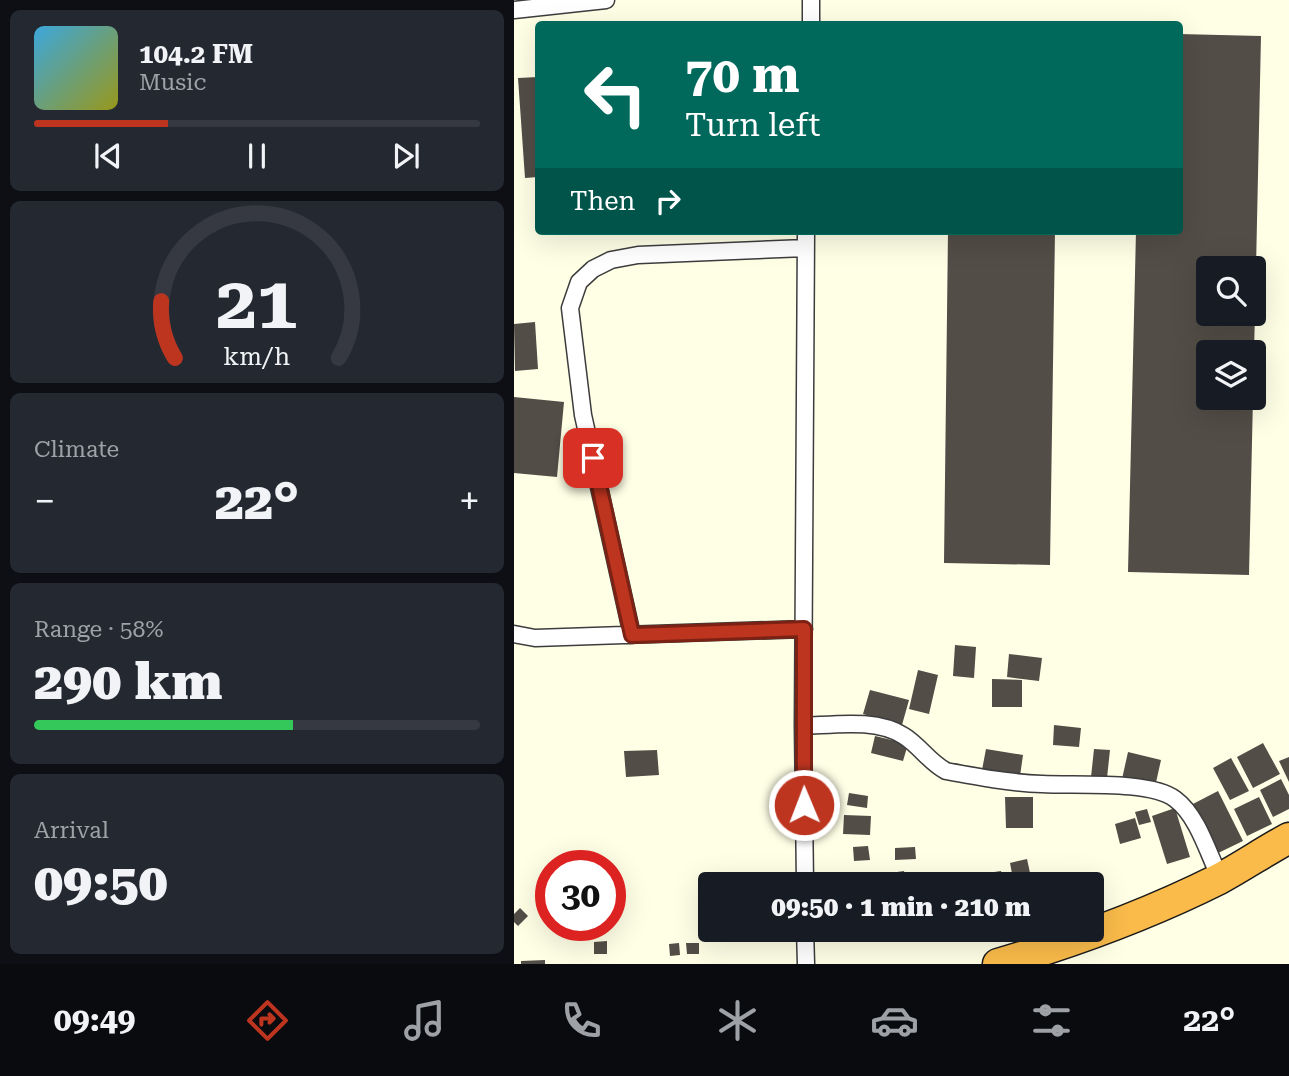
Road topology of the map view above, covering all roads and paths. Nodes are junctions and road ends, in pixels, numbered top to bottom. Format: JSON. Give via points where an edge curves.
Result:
{"nodes":[{"id":1,"x":606,"y":0,"type":"edge"},
{"id":2,"x":811,"y":0,"type":"edge"},
{"id":3,"x":514,"y":10,"type":"edge"},
{"id":4,"x":811,"y":21,"type":"edge"},
{"id":5,"x":806,"y":235,"type":"edge"},
{"id":6,"x":805,"y":248,"type":"junction"},
{"id":7,"x":804,"y":629,"type":"junction"},
{"id":8,"x":514,"y":634,"type":"edge"},
{"id":9,"x":632,"y":635,"type":"junction"},
{"id":10,"x":803,"y":726,"type":"junction"},
{"id":11,"x":1289,"y":838,"type":"edge"},
{"id":12,"x":805,"y":872,"type":"edge"},
{"id":13,"x":1220,"y":878,"type":"junction"},
{"id":14,"x":806,"y":942,"type":"edge"},
{"id":15,"x":806,"y":964,"type":"edge"},
{"id":16,"x":998,"y":964,"type":"edge"}],
"edges":[{"from":1,"to":3,"type":"street"},
{"from":2,"to":4,"type":"street"},
{"from":5,"to":6,"type":"street"},
{"from":6,"to":7,"type":"street"},
{"from":6,"to":9,"type":"street","via":[[611,260],[579,282],[570,308],[583,415]]},
{"from":7,"to":9,"type":"street"},
{"from":7,"to":10,"type":"street"},
{"from":8,"to":9,"type":"street","via":[[535,638]]},
{"from":10,"to":12,"type":"street"},
{"from":10,"to":13,"type":"street","via":[[873,726],[896,732],[946,771],[1041,784],[1158,790],[1185,807]]},
{"from":11,"to":13,"type":"highway"},
{"from":13,"to":16,"type":"highway","via":[[1163,905]]},
{"from":14,"to":15,"type":"street"}]}
